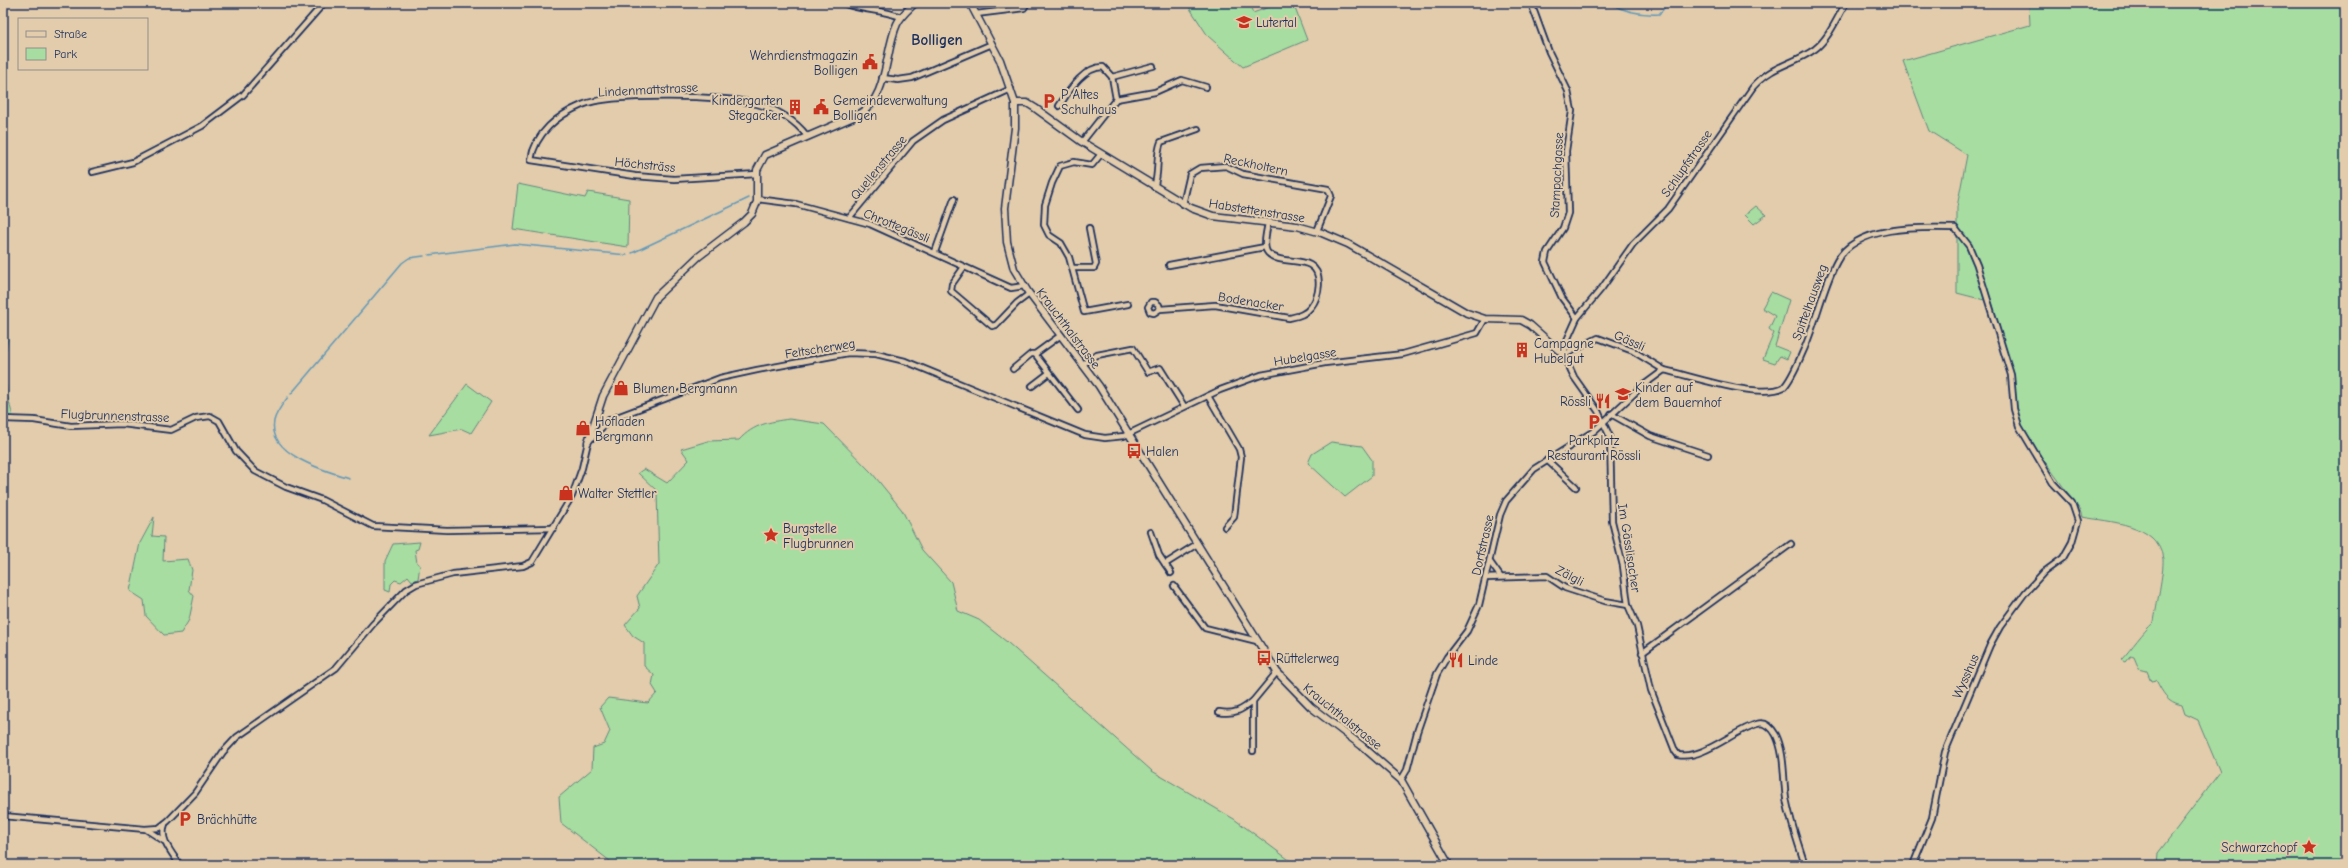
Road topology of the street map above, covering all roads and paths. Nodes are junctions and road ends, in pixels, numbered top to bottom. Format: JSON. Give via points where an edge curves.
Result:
{"nodes":[{"id":1,"x":324,"y":3,"type":"edge"},
{"id":2,"x":843,"y":3,"type":"edge"},
{"id":3,"x":915,"y":3,"type":"edge"},
{"id":4,"x":970,"y":3,"type":"edge"},
{"id":5,"x":1027,"y":3,"type":"edge"},
{"id":6,"x":1531,"y":3,"type":"edge"},
{"id":7,"x":1846,"y":3,"type":"edge"},
{"id":8,"x":976,"y":14,"type":"junction"},
{"id":9,"x":901,"y":17,"type":"junction"},
{"id":10,"x":992,"y":44,"type":"junction"},
{"id":11,"x":1153,"y":66,"type":"dead end"},
{"id":12,"x":1112,"y":77,"type":"junction"},
{"id":13,"x":882,"y":78,"type":"junction"},
{"id":14,"x":1206,"y":87,"type":"dead end"},
{"id":15,"x":1011,"y":89,"type":"junction"},
{"id":16,"x":1116,"y":99,"type":"junction"},
{"id":17,"x":1015,"y":103,"type":"junction"},
{"id":18,"x":1059,"y":106,"type":"dead end"},
{"id":19,"x":1198,"y":129,"type":"dead end"},
{"id":20,"x":807,"y":136,"type":"junction"},
{"id":21,"x":1082,"y":142,"type":"junction"},
{"id":22,"x":1101,"y":154,"type":"junction"},
{"id":23,"x":531,"y":160,"type":"joint"},
{"id":24,"x":92,"y":172,"type":"dead end"},
{"id":25,"x":757,"y":174,"type":"junction"},
{"id":26,"x":1154,"y":187,"type":"junction"},
{"id":27,"x":757,"y":198,"type":"junction"},
{"id":28,"x":954,"y":199,"type":"dead end"},
{"id":29,"x":1183,"y":204,"type":"junction"},
{"id":30,"x":849,"y":218,"type":"junction"},
{"id":31,"x":1268,"y":223,"type":"junction"},
{"id":32,"x":1089,"y":228,"type":"dead end"},
{"id":33,"x":1317,"y":231,"type":"junction"},
{"id":34,"x":1265,"y":247,"type":"junction"},
{"id":35,"x":935,"y":252,"type":"junction"},
{"id":36,"x":1169,"y":265,"type":"dead end"},
{"id":37,"x":964,"y":267,"type":"junction"},
{"id":38,"x":1072,"y":268,"type":"junction"},
{"id":39,"x":1024,"y":286,"type":"junction"},
{"id":40,"x":1029,"y":294,"type":"junction"},
{"id":41,"x":1128,"y":304,"type":"dead end"},
{"id":42,"x":1160,"y":309,"type":"dead end"},
{"id":43,"x":1577,"y":318,"type":"junction"},
{"id":44,"x":1485,"y":319,"type":"junction"},
{"id":45,"x":1060,"y":335,"type":"junction"},
{"id":46,"x":1034,"y":354,"type":"junction"},
{"id":47,"x":1564,"y":355,"type":"junction"},
{"id":48,"x":1083,"y":364,"type":"junction"},
{"id":49,"x":1013,"y":369,"type":"dead end"},
{"id":50,"x":1664,"y":370,"type":"junction"},
{"id":51,"x":1049,"y":373,"type":"junction"},
{"id":52,"x":1032,"y":386,"type":"dead end"},
{"id":53,"x":1208,"y":396,"type":"junction"},
{"id":54,"x":1184,"y":406,"type":"junction"},
{"id":55,"x":1078,"y":410,"type":"dead end"},
{"id":56,"x":1611,"y":414,"type":"junction"},
{"id":57,"x":3,"y":419,"type":"edge"},
{"id":58,"x":1603,"y":422,"type":"junction"},
{"id":59,"x":1128,"y":433,"type":"junction"},
{"id":60,"x":588,"y":442,"type":"junction"},
{"id":61,"x":1708,"y":455,"type":"dead end"},
{"id":62,"x":1547,"y":460,"type":"junction"},
{"id":63,"x":1576,"y":487,"type":"dead end"},
{"id":64,"x":2078,"y":518,"type":"joint"},
{"id":65,"x":1225,"y":527,"type":"dead end"},
{"id":66,"x":554,"y":528,"type":"junction"},
{"id":67,"x":1151,"y":532,"type":"dead end"},
{"id":68,"x":1196,"y":544,"type":"junction"},
{"id":69,"x":1791,"y":544,"type":"dead end"},
{"id":70,"x":1490,"y":562,"type":"junction"},
{"id":71,"x":1165,"y":564,"type":"junction"},
{"id":72,"x":1171,"y":573,"type":"dead end"},
{"id":73,"x":1500,"y":576,"type":"junction"},
{"id":74,"x":1486,"y":578,"type":"junction"},
{"id":75,"x":1174,"y":586,"type":"dead end"},
{"id":76,"x":1628,"y":605,"type":"junction"},
{"id":77,"x":1257,"y":641,"type":"junction"},
{"id":78,"x":1642,"y":653,"type":"junction"},
{"id":79,"x":1277,"y":672,"type":"junction"},
{"id":80,"x":1253,"y":700,"type":"junction"},
{"id":81,"x":1219,"y":712,"type":"dead end"},
{"id":82,"x":1253,"y":751,"type":"dead end"},
{"id":83,"x":1401,"y":780,"type":"junction"},
{"id":84,"x":3,"y":816,"type":"edge"},
{"id":85,"x":165,"y":824,"type":"junction"},
{"id":86,"x":146,"y":830,"type":"junction"},
{"id":87,"x":164,"y":841,"type":"junction"},
{"id":88,"x":180,"y":865,"type":"edge"},
{"id":89,"x":1449,"y":865,"type":"edge"},
{"id":90,"x":1805,"y":865,"type":"edge"},
{"id":91,"x":1913,"y":865,"type":"edge"}],
"edges":[{"from":1,"to":24,"type":"street","via":[[244,95],[202,126],[133,162]]},
{"from":2,"to":9,"type":"street"},
{"from":3,"to":9,"type":"street"},
{"from":4,"to":8,"type":"street","name":"Krauchthalstrasse"},
{"from":5,"to":8,"type":"street","via":[[1024,8]]},
{"from":6,"to":43,"type":"street","name":"Stampachgasse","via":[[1549,52],[1568,91],[1572,111],[1566,151],[1568,213],[1563,228],[1546,252],[1544,262],[1562,298]]},
{"from":7,"to":43,"type":"street","name":"Schlupfstrasse","via":[[1821,44],[1760,78],[1668,209],[1633,244]]},
{"from":8,"to":10,"type":"street","name":"Krauchthalstrasse"},
{"from":9,"to":13,"type":"street"},
{"from":10,"to":13,"type":"street","via":[[912,78]]},
{"from":10,"to":15,"type":"street","name":"Krauchthalstrasse"},
{"from":11,"to":12,"type":"street"},
{"from":12,"to":16,"type":"street"},
{"from":12,"to":18,"type":"street","via":[[1103,67],[1098,67],[1075,83]]},
{"from":13,"to":20,"type":"street","via":[[874,100],[865,110]]},
{"from":14,"to":16,"type":"street","via":[[1182,80],[1155,92]]},
{"from":15,"to":17,"type":"street","name":"Krauchthalstrasse"},
{"from":15,"to":30,"type":"street","name":"Quellenstrasse","via":[[942,120],[913,141]]},
{"from":16,"to":21,"type":"street"},
{"from":17,"to":21,"type":"street","name":"Habstettenstrasse","via":[[1027,103]]},
{"from":17,"to":39,"type":"street","name":"Krauchthalstrasse","via":[[1016,124],[1005,208],[1006,232],[1012,261]]},
{"from":19,"to":26,"type":"street","via":[[1161,142]]},
{"from":20,"to":23,"type":"street","name":"Lindenmattstrasse","via":[[799,126],[772,109],[736,99],[605,100],[583,105],[552,123],[532,151]]},
{"from":20,"to":25,"type":"street","via":[[768,153],[759,164]]},
{"from":21,"to":22,"type":"street","name":"Habstettenstrasse"},
{"from":22,"to":26,"type":"street","name":"Habstettenstrasse"},
{"from":22,"to":38,"type":"street","via":[[1092,165],[1074,162],[1060,166],[1045,205],[1044,226],[1049,235],[1061,243]]},
{"from":23,"to":25,"type":"street","name":"Höchsträss","via":[[635,176],[674,179]]},
{"from":25,"to":27,"type":"street"},
{"from":26,"to":29,"type":"street","name":"Habstettenstrasse"},
{"from":27,"to":30,"type":"street","name":"Chrottegässli","via":[[790,202]]},
{"from":27,"to":60,"type":"street","via":[[755,208],[748,219],[698,257],[665,286],[653,301],[603,396]]},
{"from":28,"to":35,"type":"street","name":"Chrottegässli"},
{"from":29,"to":31,"type":"street","name":"Habstettenstrasse","via":[[1213,216]]},
{"from":29,"to":33,"type":"street","name":"Reckholtern","via":[[1190,174],[1200,168],[1226,166],[1243,174],[1328,189],[1331,196]]},
{"from":30,"to":35,"type":"street","name":"Chrottegässli","via":[[870,224]]},
{"from":31,"to":33,"type":"street","name":"Habstettenstrasse"},
{"from":31,"to":34,"type":"street"},
{"from":32,"to":38,"type":"street","via":[[1096,264],[1094,268]]},
{"from":33,"to":44,"type":"street","name":"Habstettenstrasse","via":[[1348,244],[1462,310]]},
{"from":34,"to":36,"type":"street"},
{"from":34,"to":42,"type":"street","name":"Bodenacker","via":[[1269,254],[1279,259],[1309,265],[1315,270],[1319,278],[1318,294],[1311,307],[1301,316],[1289,318],[1215,305]]},
{"from":35,"to":37,"type":"street","name":"Chrottegässli"},
{"from":37,"to":39,"type":"street","name":"Chrottegässli","via":[[1011,288]]},
{"from":37,"to":40,"type":"street","via":[[952,284],[951,291],[992,326],[996,326]]},
{"from":38,"to":41,"type":"street","via":[[1084,312]]},
{"from":39,"to":40,"type":"street","name":"Krauchthalstrasse"},
{"from":40,"to":45,"type":"street","name":"Krauchthalstrasse"},
{"from":43,"to":47,"type":"street","name":"Schlupfstrasse"},
{"from":44,"to":47,"type":"street","name":"Habstettenstrasse","via":[[1514,318],[1524,321]]},
{"from":44,"to":53,"type":"street","name":"Hubelgasse","via":[[1477,333],[1410,352],[1283,370],[1253,378]]},
{"from":45,"to":46,"type":"street"},
{"from":45,"to":48,"type":"street","name":"Krauchthalstrasse"},
{"from":46,"to":49,"type":"street"},
{"from":46,"to":51,"type":"street"},
{"from":47,"to":50,"type":"street","name":"Gässli","via":[[1598,338],[1633,351]]},
{"from":47,"to":58,"type":"street","via":[[1574,377]]},
{"from":48,"to":54,"type":"street","via":[[1097,355],[1133,348],[1148,372],[1160,368]]},
{"from":48,"to":59,"type":"street","name":"Krauchthalstrasse"},
{"from":50,"to":56,"type":"street"},
{"from":50,"to":64,"type":"street","name":"Spittelhausweg","via":[[1729,386],[1758,390],[1780,389],[1787,383],[1815,323],[1835,264],[1848,248],[1863,238],[1881,232],[1955,228],[1969,246],[1978,265],[2011,375],[2014,409],[2019,426],[2053,483],[2072,503]]},
{"from":51,"to":52,"type":"street"},
{"from":51,"to":55,"type":"street"},
{"from":53,"to":54,"type":"street","name":"Hubelgasse"},
{"from":53,"to":65,"type":"street","via":[[1239,449],[1241,458],[1234,517]]},
{"from":54,"to":59,"type":"street","name":"Hubelgasse"},
{"from":56,"to":58,"type":"street"},
{"from":56,"to":61,"type":"street","via":[[1650,436]]},
{"from":57,"to":66,"type":"street","name":"Flugbrunnenstrasse","via":[[34,420],[71,426],[122,424],[171,430],[199,417],[210,416],[219,421],[236,451],[255,471],[286,487],[322,500],[373,526],[447,530]]},
{"from":58,"to":62,"type":"street","name":"Dorfstrasse","via":[[1594,431]]},
{"from":58,"to":76,"type":"street","name":"Im Gässlisacher","via":[[1610,437],[1612,521],[1623,566]]},
{"from":59,"to":60,"type":"street","name":"Feltscherweg","via":[[1105,438],[1084,435],[905,361],[883,355],[855,352],[720,378],[613,418],[601,426]]},
{"from":59,"to":68,"type":"street","name":"Krauchthalstrasse"},
{"from":60,"to":66,"type":"street","via":[[578,482]]},
{"from":62,"to":63,"type":"street"},
{"from":62,"to":70,"type":"street","name":"Dorfstrasse","via":[[1525,477],[1506,501],[1500,515]]},
{"from":64,"to":91,"type":"street","name":"Wysshus","via":[[2072,542],[2063,558],[2044,572],[2025,593],[1990,645],[1945,752],[1932,818]]},
{"from":66,"to":85,"type":"street","via":[[535,558],[527,564],[446,576],[416,584],[406,590],[328,676],[279,706],[230,744],[195,793]]},
{"from":67,"to":71,"type":"street"},
{"from":68,"to":71,"type":"street"},
{"from":68,"to":77,"type":"street","name":"Krauchthalstrasse"},
{"from":69,"to":78,"type":"street"},
{"from":70,"to":73,"type":"street"},
{"from":70,"to":74,"type":"street","name":"Dorfstrasse"},
{"from":71,"to":72,"type":"street"},
{"from":73,"to":74,"type":"street","name":"Zälgli"},
{"from":73,"to":76,"type":"street","name":"Zälgli","via":[[1547,576],[1565,588],[1605,601]]},
{"from":74,"to":83,"type":"street","name":"Dorfstrasse","via":[[1473,620],[1437,674],[1407,770]]},
{"from":75,"to":77,"type":"street","via":[[1205,628]]},
{"from":76,"to":78,"type":"street","name":"Im Gässlisacher","via":[[1637,626]]},
{"from":77,"to":79,"type":"street","name":"Krauchthalstrasse"},
{"from":78,"to":90,"type":"street","name":"Im Gässlisacher","via":[[1653,697],[1674,751],[1678,755],[1687,755],[1713,746],[1757,724],[1770,727],[1780,748],[1787,802]]},
{"from":79,"to":80,"type":"street"},
{"from":79,"to":83,"type":"street","name":"Krauchthalstrasse","via":[[1311,707]]},
{"from":80,"to":81,"type":"street","via":[[1238,711],[1227,714]]},
{"from":80,"to":82,"type":"street"},
{"from":83,"to":89,"type":"street","name":"Krauchthalstrasse"},
{"from":84,"to":86,"type":"street"},
{"from":85,"to":86,"type":"street","via":[[156,829]]},
{"from":85,"to":87,"type":"street"},
{"from":86,"to":87,"type":"street"},
{"from":87,"to":88,"type":"street"}]}
